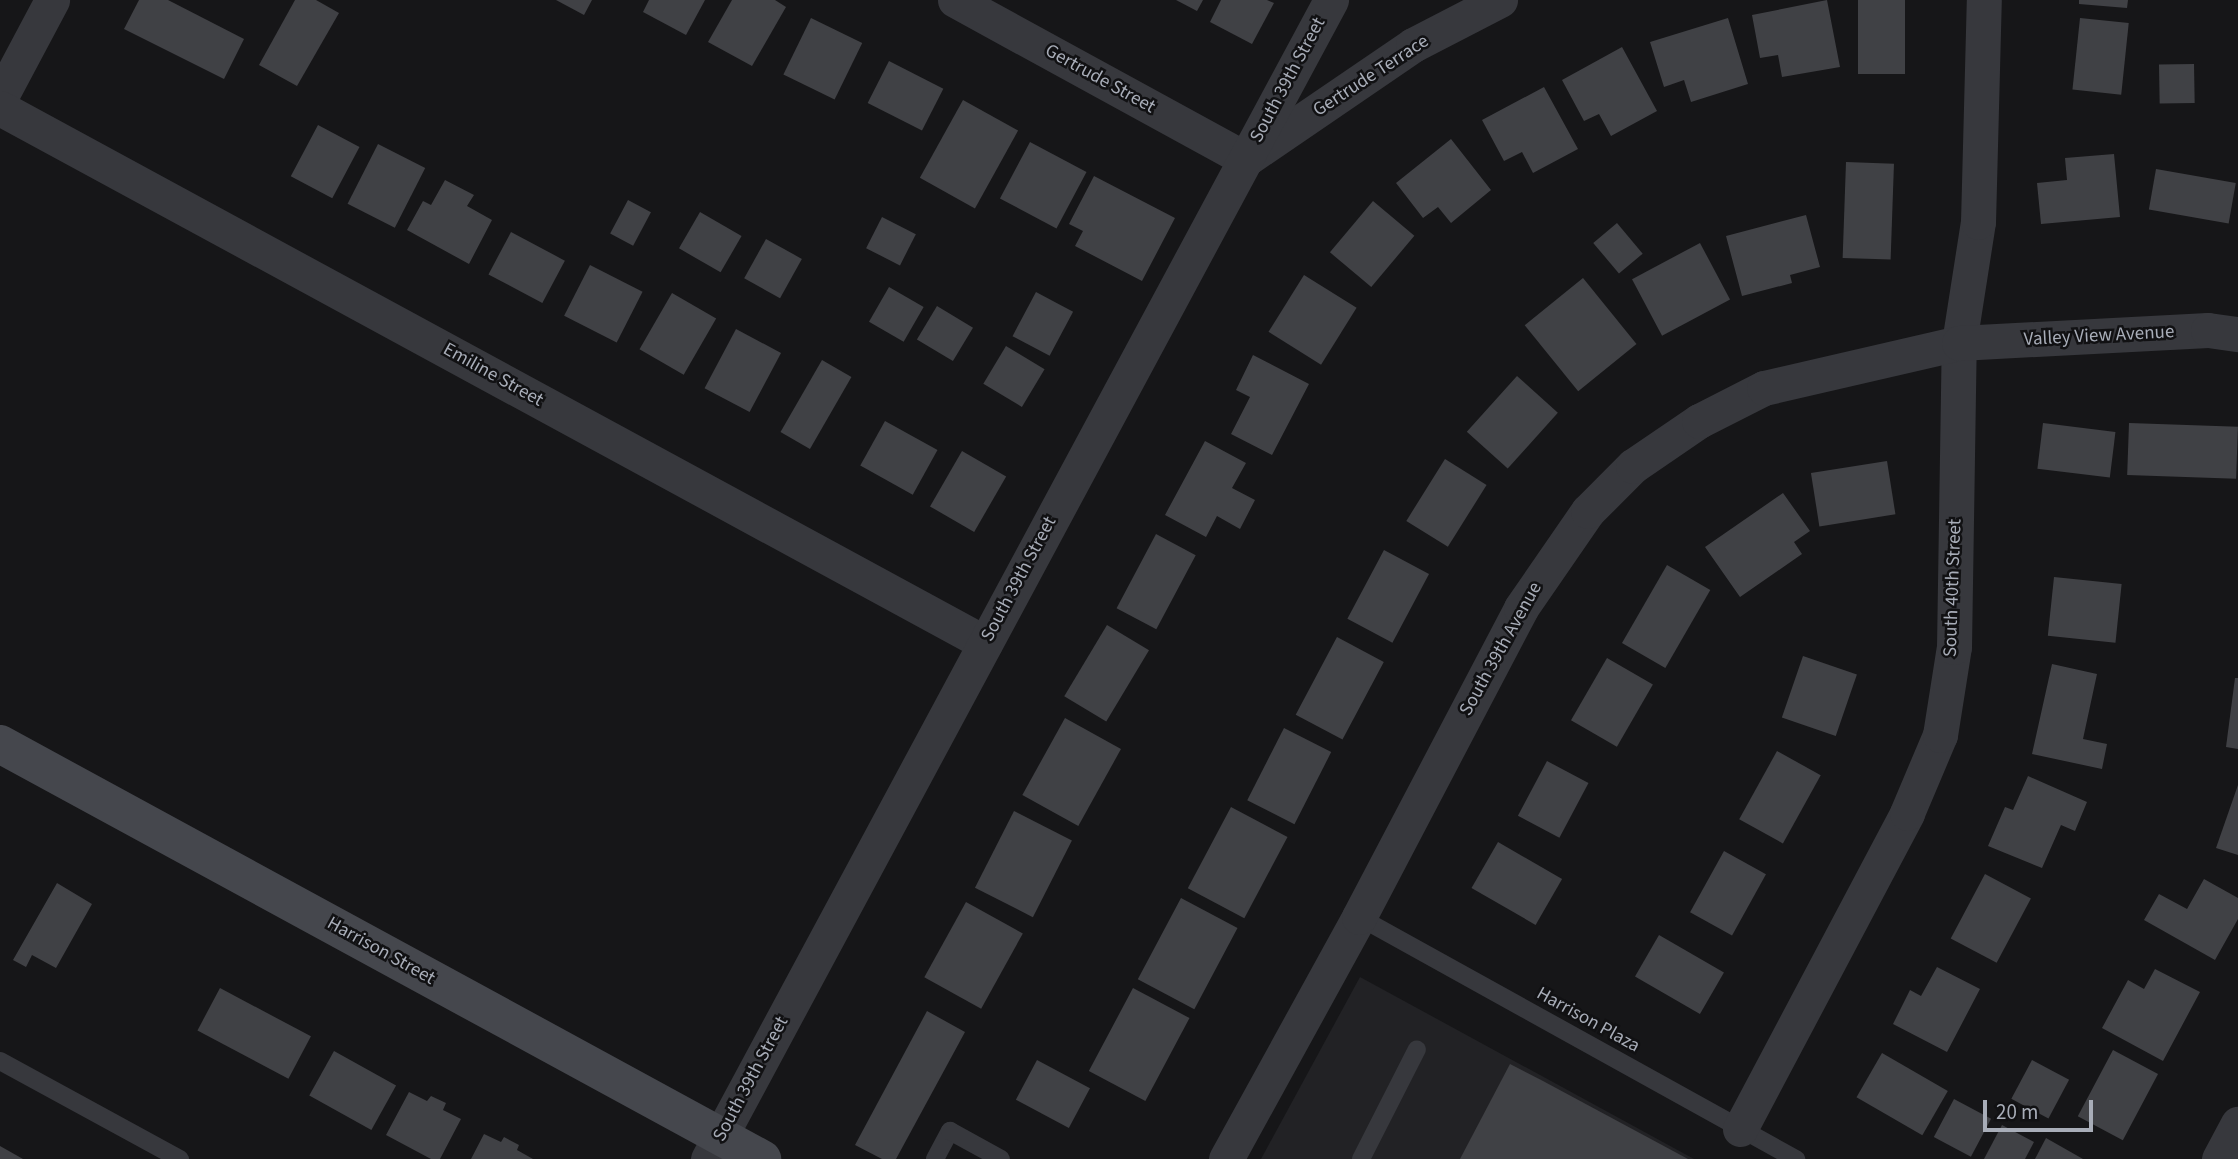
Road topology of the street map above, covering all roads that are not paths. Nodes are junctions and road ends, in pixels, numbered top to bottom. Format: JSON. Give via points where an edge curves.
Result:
{"nodes":[{"id":1,"x":52,"y":0,"type":"edge"},
{"id":2,"x":956,"y":0,"type":"edge"},
{"id":3,"x":1331,"y":0,"type":"edge"},
{"id":4,"x":1500,"y":0,"type":"edge"},
{"id":5,"x":1984,"y":0,"type":"edge"},
{"id":6,"x":0,"y":98,"type":"edge"},
{"id":7,"x":0,"y":108,"type":"edge"},
{"id":8,"x":1245,"y":159,"type":"junction"},
{"id":9,"x":2238,"y":334,"type":"edge"},
{"id":10,"x":1959,"y":343,"type":"junction"},
{"id":11,"x":985,"y":643,"type":"junction"},
{"id":12,"x":0,"y":744,"type":"edge"},
{"id":13,"x":1359,"y":917,"type":"junction"},
{"id":14,"x":1417,"y":1049,"type":"dead end"},
{"id":15,"x":0,"y":1061,"type":"edge"},
{"id":16,"x":2238,"y":1124,"type":"edge"},
{"id":17,"x":1740,"y":1129,"type":"junction"},
{"id":18,"x":714,"y":1148,"type":"edge"},
{"id":19,"x":180,"y":1159,"type":"edge"},
{"id":20,"x":762,"y":1159,"type":"edge"},
{"id":21,"x":935,"y":1159,"type":"edge"},
{"id":22,"x":1001,"y":1159,"type":"edge"},
{"id":23,"x":1226,"y":1159,"type":"edge"},
{"id":24,"x":1361,"y":1159,"type":"edge"},
{"id":25,"x":1796,"y":1159,"type":"edge"},
{"id":26,"x":2219,"y":1159,"type":"edge"}],
"edges":[{"from":1,"to":6,"type":"street"},
{"from":2,"to":8,"type":"street","name":"Gertrude Street"},
{"from":3,"to":8,"type":"street","name":"South 39th Street"},
{"from":4,"to":8,"type":"street","name":"Gertrude Terrace","via":[[1413,45]]},
{"from":5,"to":10,"type":"street","name":"South 40th Street","via":[[1978,222]]},
{"from":7,"to":11,"type":"street","name":"Emiline Street"},
{"from":8,"to":11,"type":"street","name":"South 39th Street"},
{"from":9,"to":10,"type":"street","name":"Valley View Avenue","via":[[2208,330]]},
{"from":10,"to":13,"type":"street","name":"South 39th Avenue","via":[[1764,388],[1666,443],[1610,488],[1567,539],[1521,608]]},
{"from":10,"to":17,"type":"street","name":"South 40th Street","via":[[1954,647],[1940,735],[1907,813]]},
{"from":11,"to":18,"type":"street","name":"South 39th Street"},
{"from":12,"to":18,"type":"main road","name":"Harrison Street"},
{"from":13,"to":17,"type":"lane","name":"Harrison Plaza"},
{"from":13,"to":23,"type":"street","name":"South 39th Avenue"},
{"from":14,"to":24,"type":"lane"},
{"from":15,"to":19,"type":"lane"},
{"from":16,"to":26,"type":"street"},
{"from":17,"to":25,"type":"lane","name":"Harrison Plaza"},
{"from":18,"to":20,"type":"main road","name":"Harrison Street"},
{"from":21,"to":22,"type":"lane","via":[[950,1131]]}]}
